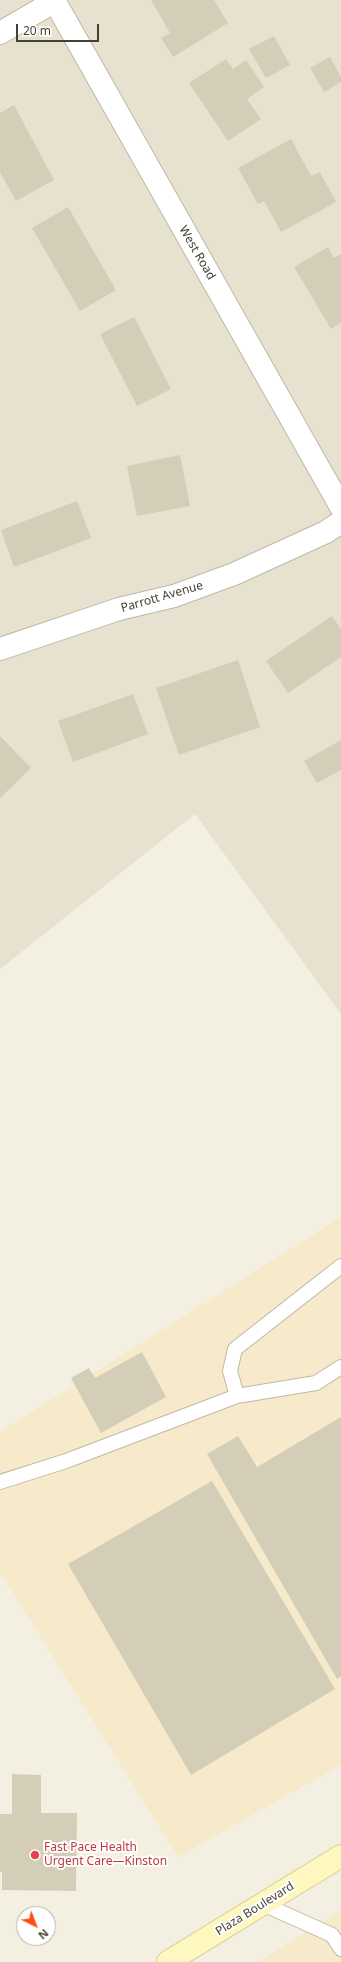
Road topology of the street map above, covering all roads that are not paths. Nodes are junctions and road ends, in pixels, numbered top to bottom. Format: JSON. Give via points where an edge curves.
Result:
{"nodes":[{"id":1,"x":54,"y":1,"type":"edge"},
{"id":2,"x":0,"y":32,"type":"edge"},
{"id":3,"x":341,"y":507,"type":"edge"},
{"id":4,"x":341,"y":522,"type":"edge"},
{"id":5,"x":0,"y":649,"type":"edge"},
{"id":6,"x":341,"y":1266,"type":"edge"},
{"id":7,"x":341,"y":1367,"type":"edge"},
{"id":8,"x":237,"y":1396,"type":"junction"},
{"id":9,"x":0,"y":1482,"type":"edge"},
{"id":10,"x":341,"y":1856,"type":"edge"},
{"id":11,"x":262,"y":1904,"type":"junction"},
{"id":12,"x":341,"y":1949,"type":"edge"},
{"id":13,"x":168,"y":1962,"type":"edge"}],
"edges":[{"from":1,"to":2,"type":"street"},
{"from":1,"to":3,"type":"street","name":"West Road"},
{"from":4,"to":5,"type":"street","name":"Parrott Avenue","via":[[326,532],[234,574],[174,596],[119,609]]},
{"from":6,"to":8,"type":"lane","via":[[235,1349],[230,1371]]},
{"from":7,"to":8,"type":"lane","via":[[316,1383]]},
{"from":8,"to":9,"type":"lane","via":[[66,1461]]},
{"from":10,"to":11,"type":"street","name":"Plaza Boulevard"},
{"from":11,"to":12,"type":"lane","via":[[332,1935]]},
{"from":11,"to":13,"type":"street","name":"Plaza Boulevard"}]}
